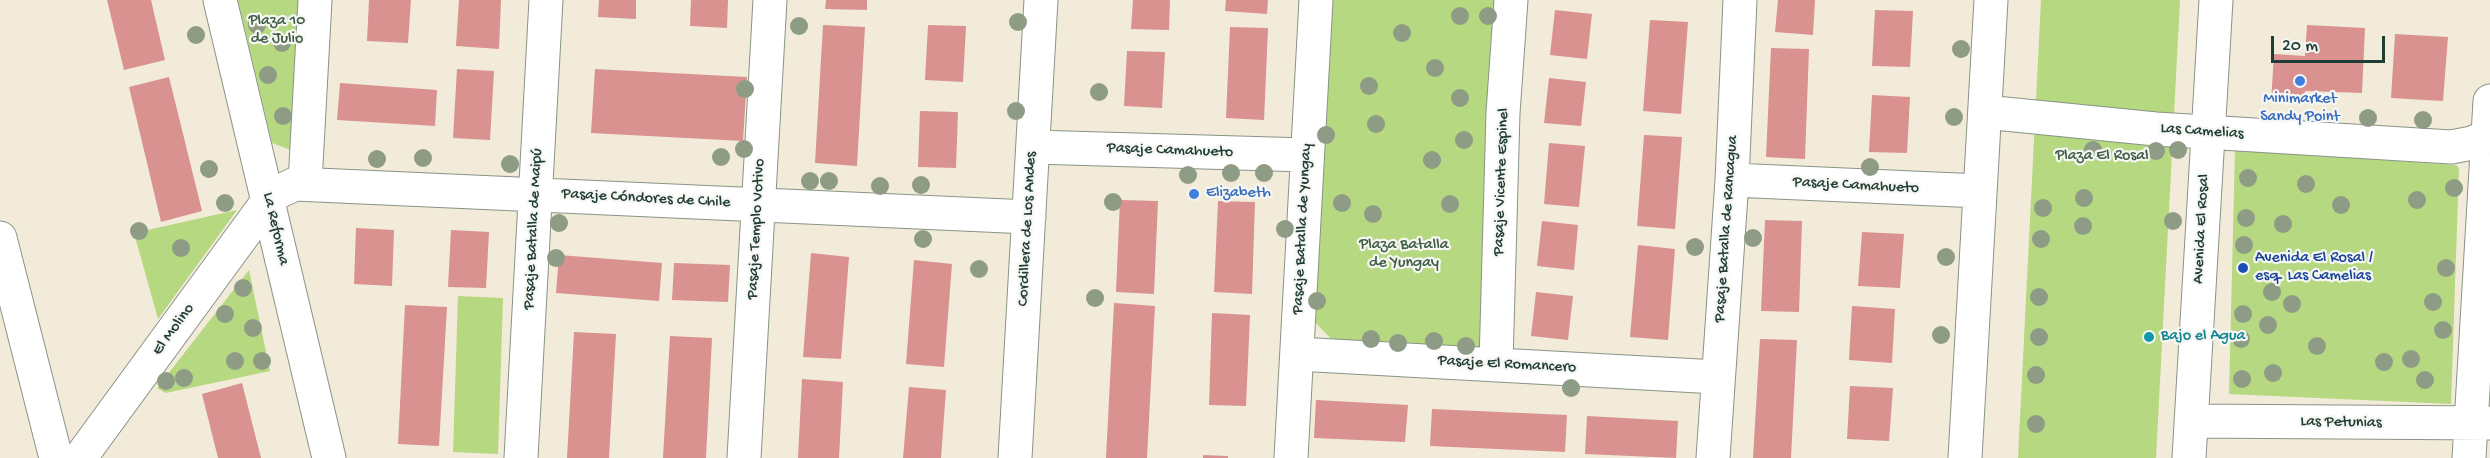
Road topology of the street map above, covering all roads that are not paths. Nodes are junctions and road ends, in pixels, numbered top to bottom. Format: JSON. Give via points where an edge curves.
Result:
{"nodes":[{"id":1,"x":220,"y":0,"type":"edge"},
{"id":2,"x":315,"y":0,"type":"edge"},
{"id":3,"x":546,"y":0,"type":"edge"},
{"id":4,"x":770,"y":0,"type":"edge"},
{"id":5,"x":1041,"y":0,"type":"edge"},
{"id":6,"x":1316,"y":0,"type":"edge"},
{"id":7,"x":1511,"y":0,"type":"edge"},
{"id":8,"x":1740,"y":0,"type":"edge"},
{"id":9,"x":1991,"y":0,"type":"edge"},
{"id":10,"x":2216,"y":0,"type":"edge"},
{"id":11,"x":2490,"y":101,"type":"edge"},
{"id":12,"x":1985,"y":112,"type":"junction"},
{"id":13,"x":2207,"y":132,"type":"junction"},
{"id":14,"x":2489,"y":135,"type":"edge"},
{"id":15,"x":1033,"y":147,"type":"junction"},
{"id":16,"x":1307,"y":155,"type":"junction"},
{"id":17,"x":1732,"y":180,"type":"junction"},
{"id":18,"x":305,"y":183,"type":"junction"},
{"id":19,"x":1980,"y":191,"type":"junction"},
{"id":20,"x":536,"y":194,"type":"junction"},
{"id":21,"x":268,"y":201,"type":"junction"},
{"id":22,"x":759,"y":204,"type":"junction"},
{"id":23,"x":1029,"y":217,"type":"junction"},
{"id":24,"x":0,"y":238,"type":"edge"},
{"id":25,"x":1297,"y":354,"type":"junction"},
{"id":26,"x":1496,"y":364,"type":"junction"},
{"id":27,"x":1717,"y":377,"type":"junction"},
{"id":28,"x":2191,"y":421,"type":"junction"},
{"id":29,"x":2481,"y":423,"type":"edge"},
{"id":30,"x":56,"y":458,"type":"edge"},
{"id":31,"x":80,"y":458,"type":"edge"},
{"id":32,"x":329,"y":458,"type":"edge"},
{"id":33,"x":521,"y":458,"type":"edge"},
{"id":34,"x":744,"y":458,"type":"edge"},
{"id":35,"x":1015,"y":458,"type":"edge"},
{"id":36,"x":1291,"y":458,"type":"edge"},
{"id":37,"x":1713,"y":458,"type":"edge"},
{"id":38,"x":1965,"y":458,"type":"edge"},
{"id":39,"x":2189,"y":458,"type":"edge"},
{"id":40,"x":2469,"y":458,"type":"edge"}],
"edges":[{"from":1,"to":21,"type":"street","name":"La Reforma"},
{"from":2,"to":18,"type":"street"},
{"from":3,"to":20,"type":"street","name":"Pasaje Batalla de Maipú"},
{"from":4,"to":22,"type":"street","name":"Pasaje Templo Votivo"},
{"from":5,"to":15,"type":"street","name":"Cordillera de Los Andes"},
{"from":6,"to":16,"type":"street","name":"Pasaje Batalla de Yungay"},
{"from":7,"to":26,"type":"street","name":"Pasaje Vicente Espinel","via":[[1503,113]]},
{"from":8,"to":17,"type":"street","name":"Pasaje Batalla de Rancagua"},
{"from":9,"to":12,"type":"street"},
{"from":10,"to":13,"type":"street","name":"Avenida El Rosal"},
{"from":11,"to":14,"type":"street"},
{"from":12,"to":13,"type":"street","name":"Las Camelias"},
{"from":12,"to":19,"type":"street"},
{"from":13,"to":14,"type":"street","name":"Las Camelias","via":[[2451,147],[2472,144]]},
{"from":13,"to":28,"type":"street","name":"Avenida El Rosal"},
{"from":14,"to":29,"type":"street"},
{"from":15,"to":16,"type":"street","name":"Pasaje Camahueto"},
{"from":15,"to":23,"type":"street","name":"Cordillera de Los Andes"},
{"from":16,"to":25,"type":"street","name":"Pasaje Batalla de Yungay"},
{"from":17,"to":19,"type":"street","name":"Pasaje Camahueto"},
{"from":17,"to":27,"type":"street","name":"Pasaje Batalla de Rancagua"},
{"from":18,"to":20,"type":"street","name":"Pasaje Cóndores de Chile"},
{"from":18,"to":21,"type":"street","name":"Pasaje Cóndores de Chile","via":[[286,187]]},
{"from":19,"to":38,"type":"street"},
{"from":20,"to":22,"type":"street","name":"Pasaje Cóndores de Chile"},
{"from":20,"to":33,"type":"street","name":"Pasaje Batalla de Maipú"},
{"from":21,"to":31,"type":"street","name":"El Molino"},
{"from":21,"to":32,"type":"street","name":"La Reforma"},
{"from":22,"to":23,"type":"street","name":"Pasaje Cóndores de Chile"},
{"from":22,"to":34,"type":"street","name":"Pasaje Templo Votivo"},
{"from":23,"to":35,"type":"street","name":"Cordillera de Los Andes"},
{"from":24,"to":30,"type":"street"},
{"from":25,"to":26,"type":"street","name":"Pasaje El Romancero"},
{"from":25,"to":36,"type":"street","name":"Pasaje Batalla de Yungay"},
{"from":26,"to":27,"type":"street","name":"Pasaje El Romancero"},
{"from":27,"to":37,"type":"street","name":"Pasaje Batalla de Rancagua"},
{"from":28,"to":29,"type":"street","name":"Las Petunias"},
{"from":28,"to":39,"type":"street","name":"Avenida El Rosal"},
{"from":29,"to":40,"type":"street"}]}
